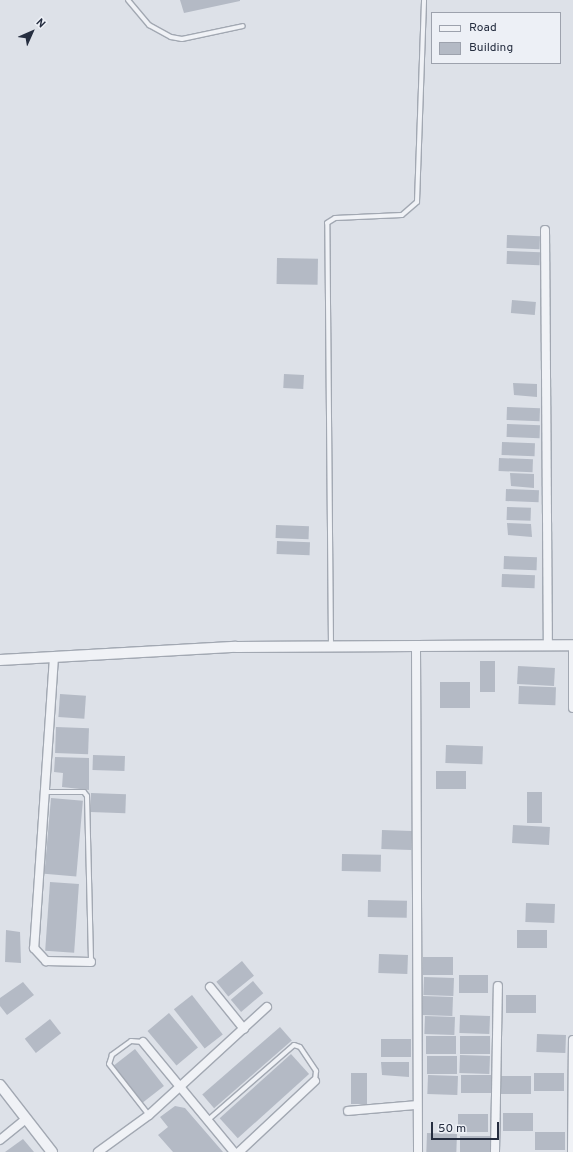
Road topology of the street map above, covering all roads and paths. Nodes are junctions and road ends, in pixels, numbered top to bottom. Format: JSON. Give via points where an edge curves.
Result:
{"nodes":[{"id":1,"x":128,"y":0,"type":"edge"},
{"id":2,"x":424,"y":0,"type":"edge"},
{"id":3,"x":243,"y":26,"type":"dead end"},
{"id":4,"x":545,"y":230,"type":"dead end"},
{"id":5,"x":573,"y":645,"type":"edge"},
{"id":6,"x":331,"y":646,"type":"junction"},
{"id":7,"x":548,"y":646,"type":"junction"},
{"id":8,"x":416,"y":647,"type":"junction"},
{"id":9,"x":54,"y":657,"type":"junction"},
{"id":10,"x":0,"y":660,"type":"edge"},
{"id":11,"x":573,"y":708,"type":"edge"},
{"id":12,"x":45,"y":792,"type":"junction"},
{"id":13,"x":91,"y":962,"type":"joint"},
{"id":14,"x":210,"y":986,"type":"dead end"},
{"id":15,"x":498,"y":986,"type":"dead end"},
{"id":16,"x":267,"y":1007,"type":"dead end"},
{"id":17,"x":244,"y":1029,"type":"junction"},
{"id":18,"x":573,"y":1040,"type":"edge"},
{"id":19,"x":143,"y":1042,"type":"joint"},
{"id":20,"x":315,"y":1081,"type":"joint"},
{"id":21,"x":0,"y":1085,"type":"edge"},
{"id":22,"x":180,"y":1087,"type":"junction"},
{"id":23,"x":417,"y":1105,"type":"junction"},
{"id":24,"x":348,"y":1111,"type":"dead end"},
{"id":25,"x":149,"y":1115,"type":"junction"},
{"id":26,"x":26,"y":1119,"type":"junction"},
{"id":27,"x":208,"y":1121,"type":"junction"},
{"id":28,"x":0,"y":1140,"type":"edge"},
{"id":29,"x":52,"y":1152,"type":"edge"},
{"id":30,"x":98,"y":1152,"type":"edge"},
{"id":31,"x":234,"y":1152,"type":"edge"},
{"id":32,"x":239,"y":1152,"type":"edge"},
{"id":33,"x":418,"y":1152,"type":"edge"},
{"id":34,"x":495,"y":1152,"type":"edge"},
{"id":35,"x":572,"y":1152,"type":"edge"}],
"edges":[{"from":1,"to":3,"type":"lane","via":[[149,25],[171,37],[182,38]]},
{"from":2,"to":6,"type":"lane","via":[[417,202],[402,215],[335,218],[327,223],[326,229]]},
{"from":4,"to":7,"type":"street"},
{"from":5,"to":7,"type":"street"},
{"from":5,"to":11,"type":"street"},
{"from":6,"to":8,"type":"street"},
{"from":6,"to":9,"type":"street","via":[[236,647]]},
{"from":7,"to":8,"type":"street"},
{"from":8,"to":23,"type":"street"},
{"from":9,"to":10,"type":"street"},
{"from":9,"to":12,"type":"street"},
{"from":12,"to":13,"type":"lane","via":[[84,792],[87,796]]},
{"from":12,"to":13,"type":"street","via":[[34,948],[46,961]]},
{"from":14,"to":17,"type":"street"},
{"from":15,"to":34,"type":"street"},
{"from":16,"to":17,"type":"street"},
{"from":17,"to":22,"type":"street"},
{"from":18,"to":35,"type":"street"},
{"from":19,"to":22,"type":"street"},
{"from":19,"to":25,"type":"lane","via":[[131,1041],[112,1055],[109,1064]]},
{"from":20,"to":27,"type":"lane","via":[[316,1071],[300,1047],[294,1045]]},
{"from":20,"to":32,"type":"street"},
{"from":21,"to":26,"type":"street"},
{"from":22,"to":25,"type":"street"},
{"from":22,"to":27,"type":"street"},
{"from":23,"to":24,"type":"street"},
{"from":23,"to":33,"type":"street"},
{"from":25,"to":30,"type":"street"},
{"from":26,"to":28,"type":"street"},
{"from":26,"to":29,"type":"street"},
{"from":27,"to":31,"type":"street"}]}
